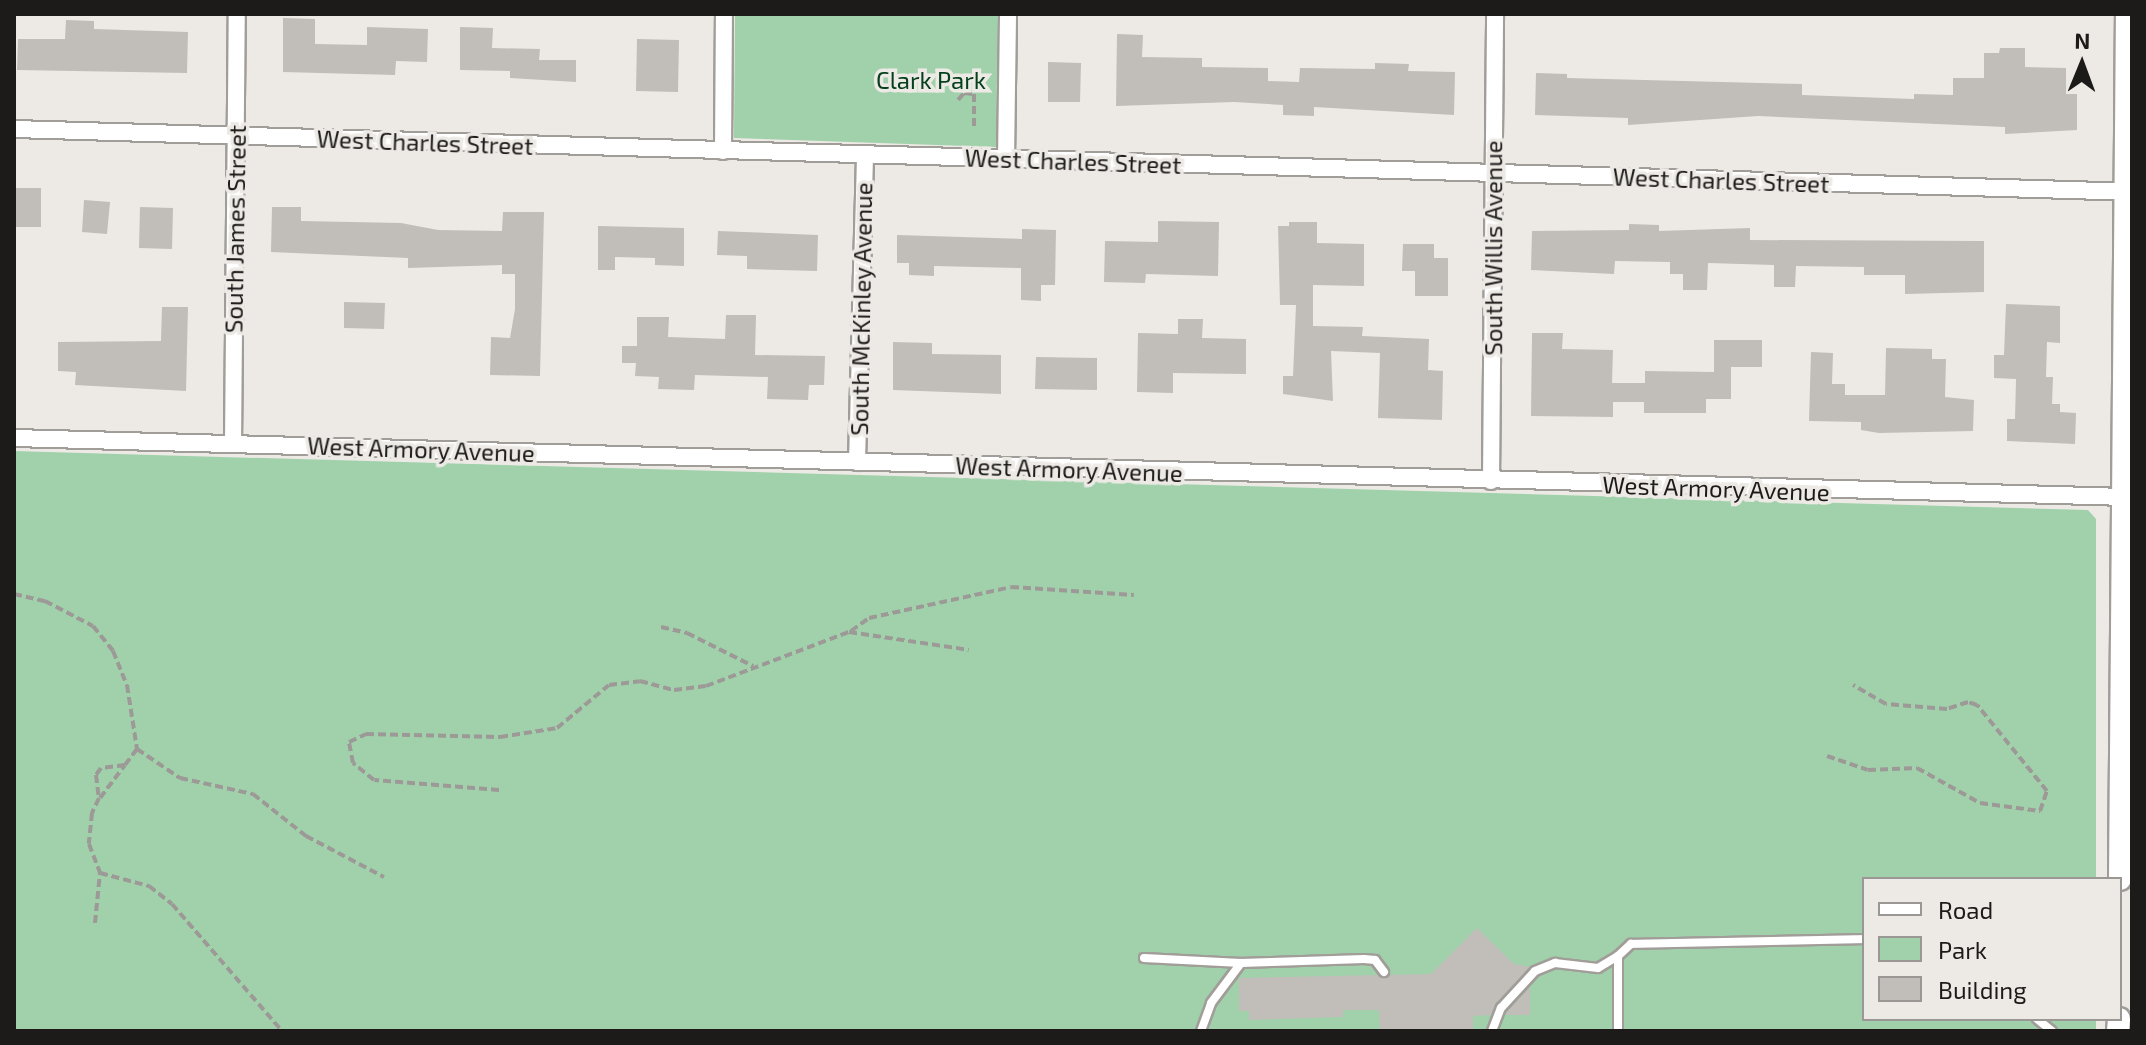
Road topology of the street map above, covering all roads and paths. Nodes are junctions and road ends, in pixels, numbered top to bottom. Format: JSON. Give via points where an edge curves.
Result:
{"nodes":[{"id":1,"x":237,"y":14,"type":"edge"},
{"id":2,"x":724,"y":14,"type":"edge"},
{"id":3,"x":1008,"y":14,"type":"edge"},
{"id":4,"x":1495,"y":14,"type":"edge"},
{"id":5,"x":2127,"y":14,"type":"edge"},
{"id":6,"x":958,"y":100,"type":"dead end"},
{"id":7,"x":14,"y":129,"type":"edge"},
{"id":8,"x":974,"y":129,"type":"dead end"},
{"id":9,"x":236,"y":136,"type":"junction"},
{"id":10,"x":723,"y":151,"type":"junction"},
{"id":11,"x":865,"y":155,"type":"junction"},
{"id":12,"x":1006,"y":159,"type":"junction"},
{"id":13,"x":1493,"y":173,"type":"junction"},
{"id":14,"x":2129,"y":192,"type":"edge"},
{"id":15,"x":14,"y":438,"type":"edge"},
{"id":16,"x":233,"y":444,"type":"junction"},
{"id":17,"x":857,"y":462,"type":"junction"},
{"id":18,"x":1491,"y":481,"type":"junction"},
{"id":19,"x":2123,"y":497,"type":"junction"},
{"id":20,"x":14,"y":594,"type":"edge"},
{"id":21,"x":1134,"y":595,"type":"dead end"},
{"id":22,"x":661,"y":627,"type":"dead end"},
{"id":23,"x":849,"y":632,"type":"junction"},
{"id":24,"x":2127,"y":649,"type":"edge"},
{"id":25,"x":969,"y":650,"type":"dead end"},
{"id":26,"x":755,"y":667,"type":"junction"},
{"id":27,"x":1853,"y":685,"type":"dead end"},
{"id":28,"x":137,"y":749,"type":"junction"},
{"id":29,"x":1827,"y":756,"type":"dead end"},
{"id":30,"x":125,"y":765,"type":"junction"},
{"id":31,"x":499,"y":790,"type":"dead end"},
{"id":32,"x":99,"y":798,"type":"junction"},
{"id":33,"x":100,"y":873,"type":"junction"},
{"id":34,"x":384,"y":877,"type":"dead end"},
{"id":35,"x":2120,"y":877,"type":"edge"},
{"id":36,"x":95,"y":923,"type":"dead end"},
{"id":37,"x":1862,"y":939,"type":"edge"},
{"id":38,"x":1618,"y":956,"type":"junction"},
{"id":39,"x":1144,"y":958,"type":"dead end"},
{"id":40,"x":1241,"y":963,"type":"junction"},
{"id":41,"x":1384,"y":972,"type":"dead end"},
{"id":42,"x":282,"y":1031,"type":"edge"},
{"id":43,"x":1201,"y":1031,"type":"edge"},
{"id":44,"x":1492,"y":1031,"type":"edge"},
{"id":45,"x":1618,"y":1031,"type":"edge"}],
"edges":[{"from":1,"to":9,"type":"street","name":"South James Street"},
{"from":2,"to":10,"type":"street"},
{"from":3,"to":12,"type":"street"},
{"from":4,"to":13,"type":"street","name":"South Willis Avenue"},
{"from":5,"to":14,"type":"main road"},
{"from":6,"to":8,"type":"path","via":[[964,93],[974,94]]},
{"from":7,"to":9,"type":"street","name":"West Charles Street"},
{"from":9,"to":10,"type":"street","name":"West Charles Street"},
{"from":9,"to":16,"type":"street","name":"South James Street"},
{"from":10,"to":11,"type":"street","name":"West Charles Street"},
{"from":11,"to":12,"type":"street","name":"West Charles Street"},
{"from":11,"to":17,"type":"street","name":"South McKinley Avenue"},
{"from":12,"to":13,"type":"street","name":"West Charles Street"},
{"from":13,"to":14,"type":"street","name":"West Charles Street"},
{"from":13,"to":18,"type":"street","name":"South Willis Avenue"},
{"from":14,"to":19,"type":"main road"},
{"from":15,"to":16,"type":"street","name":"West Armory Avenue"},
{"from":16,"to":17,"type":"street","name":"West Armory Avenue"},
{"from":17,"to":18,"type":"street","name":"West Armory Avenue"},
{"from":18,"to":19,"type":"street","name":"West Armory Avenue"},
{"from":19,"to":24,"type":"main road"},
{"from":20,"to":28,"type":"path","via":[[45,601],[93,626],[113,651],[127,685]]},
{"from":21,"to":23,"type":"path","via":[[1011,587],[869,618]]},
{"from":22,"to":26,"type":"path","via":[[687,633]]},
{"from":23,"to":25,"type":"path"},
{"from":23,"to":26,"type":"path"},
{"from":24,"to":35,"type":"main road"},
{"from":26,"to":31,"type":"path","via":[[688,690],[640,681],[609,685],[557,728],[500,737],[366,734],[349,742],[353,763],[374,780]]},
{"from":27,"to":29,"type":"path","via":[[1886,704],[1947,709],[1968,702],[1977,705],[2047,791],[2040,811],[1980,803],[1917,768],[1868,770]]},
{"from":28,"to":30,"type":"path"},
{"from":28,"to":34,"type":"path","via":[[180,778],[253,794],[306,836]]},
{"from":30,"to":32,"type":"path"},
{"from":30,"to":32,"type":"path","via":[[101,768],[96,775]]},
{"from":32,"to":33,"type":"path","via":[[89,844]]},
{"from":33,"to":36,"type":"path"},
{"from":33,"to":42,"type":"path","via":[[149,886],[172,904]]},
{"from":37,"to":38,"type":"lane","via":[[1631,944]]},
{"from":38,"to":44,"type":"lane","via":[[1598,968],[1555,963],[1535,971],[1501,1008]]},
{"from":38,"to":45,"type":"lane"},
{"from":39,"to":40,"type":"lane"},
{"from":40,"to":41,"type":"lane","via":[[1364,959],[1375,960]]},
{"from":40,"to":43,"type":"lane","via":[[1211,1003]]}]}
